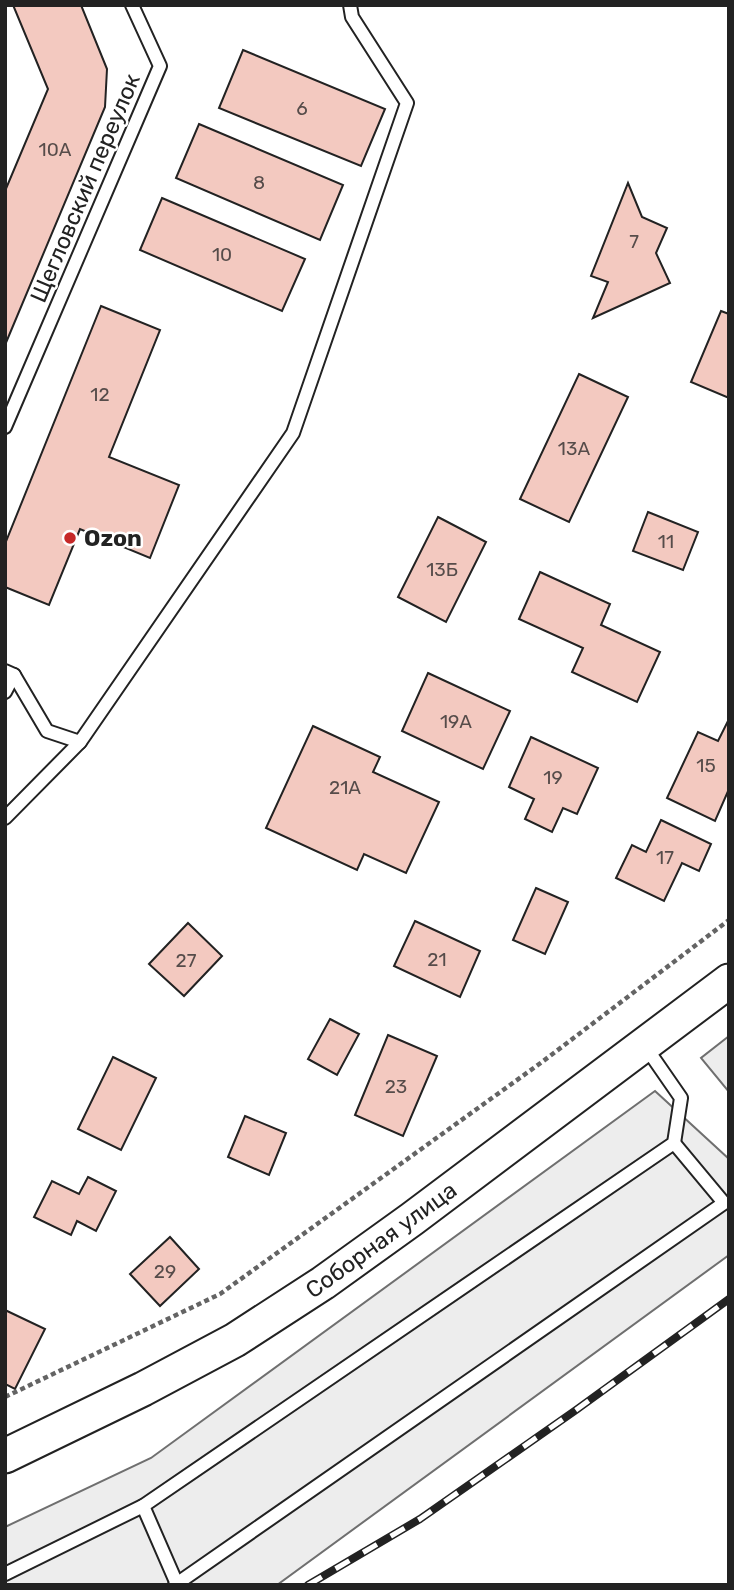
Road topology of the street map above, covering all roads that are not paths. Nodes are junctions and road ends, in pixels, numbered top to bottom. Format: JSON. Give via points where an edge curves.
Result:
{"nodes":[{"id":1,"x":132,"y":5,"type":"edge"},
{"id":2,"x":350,"y":5,"type":"edge"},
{"id":3,"x":5,"y":427,"type":"edge"},
{"id":4,"x":10,"y":673,"type":"edge"},
{"id":5,"x":5,"y":692,"type":"edge"},
{"id":6,"x":80,"y":742,"type":"junction"},
{"id":7,"x":5,"y":818,"type":"edge"},
{"id":8,"x":729,"y":981,"type":"edge"},
{"id":9,"x":644,"y":1045,"type":"junction"},
{"id":10,"x":674,"y":1143,"type":"junction"},
{"id":11,"x":5,"y":1455,"type":"edge"},
{"id":12,"x":143,"y":1506,"type":"junction"},
{"id":13,"x":5,"y":1574,"type":"edge"},
{"id":14,"x":176,"y":1584,"type":"edge"}],
"edges":[{"from":1,"to":3,"type":"lane","name":"Щегловский переулок","via":[[160,66]]},
{"from":2,"to":6,"type":"lane","via":[[352,17],[407,103],[293,433]]},
{"from":4,"to":5,"type":"lane"},
{"from":4,"to":6,"type":"lane","via":[[47,731]]},
{"from":6,"to":7,"type":"lane"},
{"from":8,"to":9,"type":"street","name":"Соборная улица"},
{"from":9,"to":10,"type":"lane","via":[[681,1098]]},
{"from":9,"to":11,"type":"street","name":"Соборная улица","via":[[379,1243],[246,1333]]},
{"from":10,"to":12,"type":"lane"},
{"from":10,"to":14,"type":"lane","via":[[724,1203]]},
{"from":12,"to":13,"type":"lane"},
{"from":12,"to":14,"type":"lane"}]}
